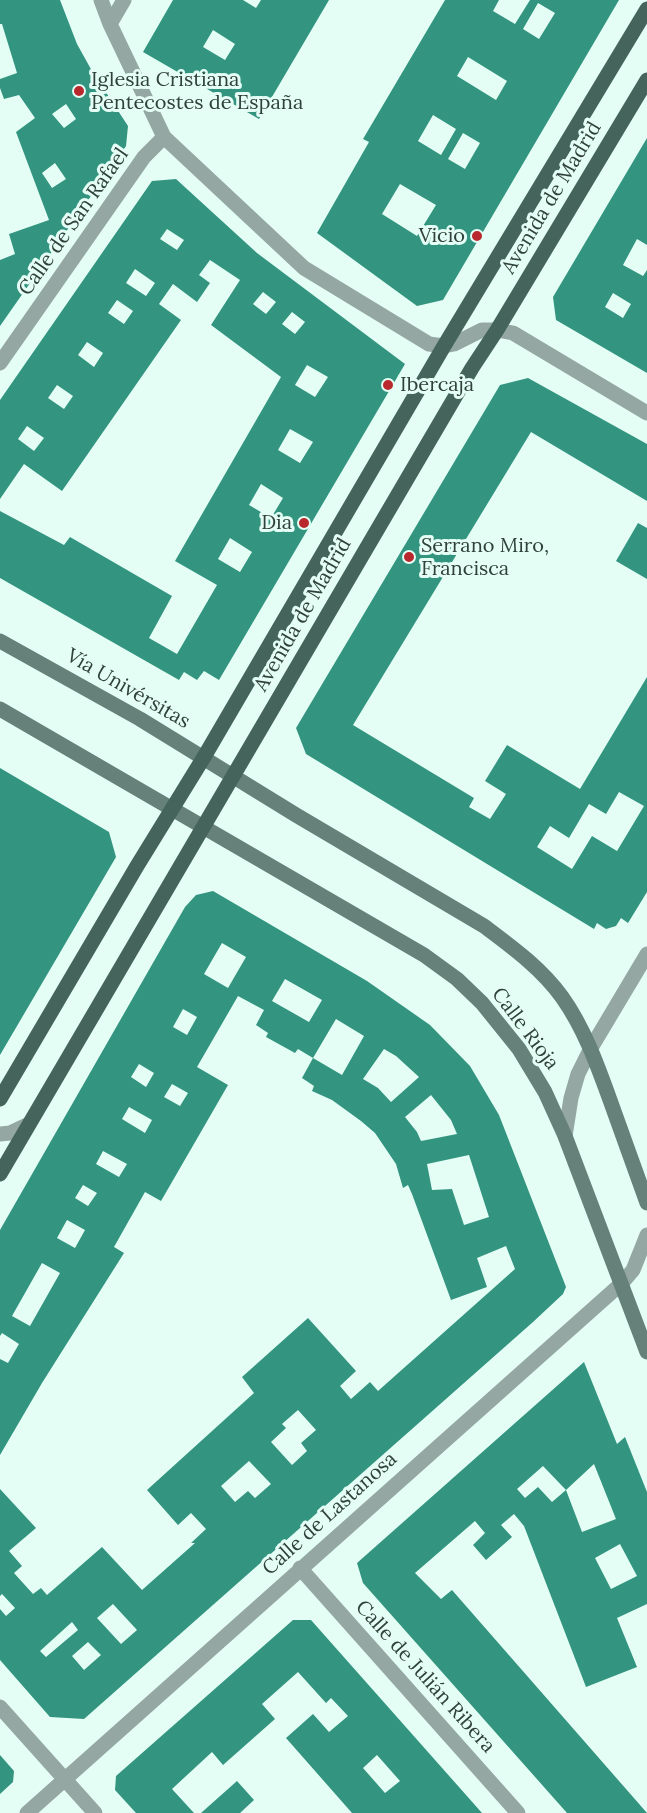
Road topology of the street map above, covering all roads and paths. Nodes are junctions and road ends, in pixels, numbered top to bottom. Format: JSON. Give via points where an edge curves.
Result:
{"nodes":[{"id":1,"x":101,"y":0,"type":"edge"},
{"id":2,"x":124,"y":0,"type":"edge"},
{"id":3,"x":647,"y":9,"type":"edge"},
{"id":4,"x":110,"y":24,"type":"junction"},
{"id":5,"x":647,"y":80,"type":"edge"},
{"id":6,"x":164,"y":137,"type":"junction"},
{"id":7,"x":497,"y":330,"type":"junction"},
{"id":8,"x":444,"y":346,"type":"junction"},
{"id":9,"x":0,"y":363,"type":"edge"},
{"id":10,"x":647,"y":413,"type":"edge"},
{"id":11,"x":0,"y":641,"type":"edge"},
{"id":12,"x":0,"y":710,"type":"edge"},
{"id":13,"x":204,"y":758,"type":"junction"},
{"id":14,"x":234,"y":776,"type":"junction"},
{"id":15,"x":173,"y":810,"type":"junction"},
{"id":16,"x":203,"y":827,"type":"junction"},
{"id":17,"x":647,"y":954,"type":"edge"},
{"id":18,"x":591,"y":1048,"type":"junction"},
{"id":19,"x":0,"y":1099,"type":"edge"},
{"id":20,"x":29,"y":1124,"type":"junction"},
{"id":21,"x":0,"y":1134,"type":"edge"},
{"id":22,"x":566,"y":1136,"type":"junction"},
{"id":23,"x":0,"y":1174,"type":"edge"},
{"id":24,"x":647,"y":1203,"type":"edge"},
{"id":25,"x":647,"y":1235,"type":"edge"},
{"id":26,"x":622,"y":1283,"type":"junction"},
{"id":27,"x":647,"y":1352,"type":"edge"},
{"id":28,"x":300,"y":1568,"type":"junction"},
{"id":29,"x":0,"y":1707,"type":"edge"},
{"id":30,"x":65,"y":1779,"type":"junction"},
{"id":31,"x":27,"y":1813,"type":"edge"},
{"id":32,"x":95,"y":1813,"type":"edge"},
{"id":33,"x":518,"y":1813,"type":"edge"}],
"edges":[{"from":1,"to":4,"type":"street"},
{"from":2,"to":4,"type":"street"},
{"from":3,"to":8,"type":"main road","name":"Avenida de Madrid"},
{"from":4,"to":6,"type":"street"},
{"from":5,"to":7,"type":"main road","name":"Avenida de Madrid"},
{"from":6,"to":8,"type":"street","via":[[304,268],[416,338]]},
{"from":6,"to":9,"type":"street","name":"Calle de San Rafael","via":[[144,157]]},
{"from":7,"to":8,"type":"street","via":[[482,330]]},
{"from":7,"to":10,"type":"street","via":[[513,333]]},
{"from":7,"to":14,"type":"main road","name":"Avenida de Madrid"},
{"from":8,"to":13,"type":"main road","name":"Avenida de Madrid"},
{"from":11,"to":13,"type":"main road","name":"Vía Univérsitas"},
{"from":12,"to":15,"type":"main road"},
{"from":13,"to":14,"type":"main road","name":"Vía Univérsitas"},
{"from":13,"to":15,"type":"main road","name":"Avenida de Madrid"},
{"from":14,"to":16,"type":"main road","name":"Avenida de Madrid"},
{"from":14,"to":18,"type":"main road","via":[[484,926],[512,947],[561,996]]},
{"from":15,"to":16,"type":"main road"},
{"from":15,"to":19,"type":"main road","name":"Avenida de Madrid"},
{"from":16,"to":20,"type":"main road","name":"Avenida de Madrid"},
{"from":16,"to":22,"type":"main road","name":"Calle Rioja","via":[[424,955],[457,979],[501,1024],[519,1049]]},
{"from":17,"to":18,"type":"street"},
{"from":18,"to":22,"type":"street","via":[[571,1098]]},
{"from":18,"to":24,"type":"main road"},
{"from":20,"to":21,"type":"street"},
{"from":20,"to":23,"type":"main road","name":"Avenida de Madrid"},
{"from":22,"to":26,"type":"main road","name":"Calle Rioja"},
{"from":25,"to":26,"type":"street","name":"Calle de Lastanosa","via":[[633,1270]]},
{"from":26,"to":27,"type":"main road","name":"Calle Rioja"},
{"from":26,"to":28,"type":"street","name":"Calle de Lastanosa"},
{"from":28,"to":30,"type":"street","name":"Calle de Lastanosa"},
{"from":28,"to":33,"type":"street","name":"Calle de Julián Ribera"},
{"from":29,"to":30,"type":"street"},
{"from":30,"to":31,"type":"street","name":"Calle de Lastanosa"},
{"from":30,"to":32,"type":"street"}]}
